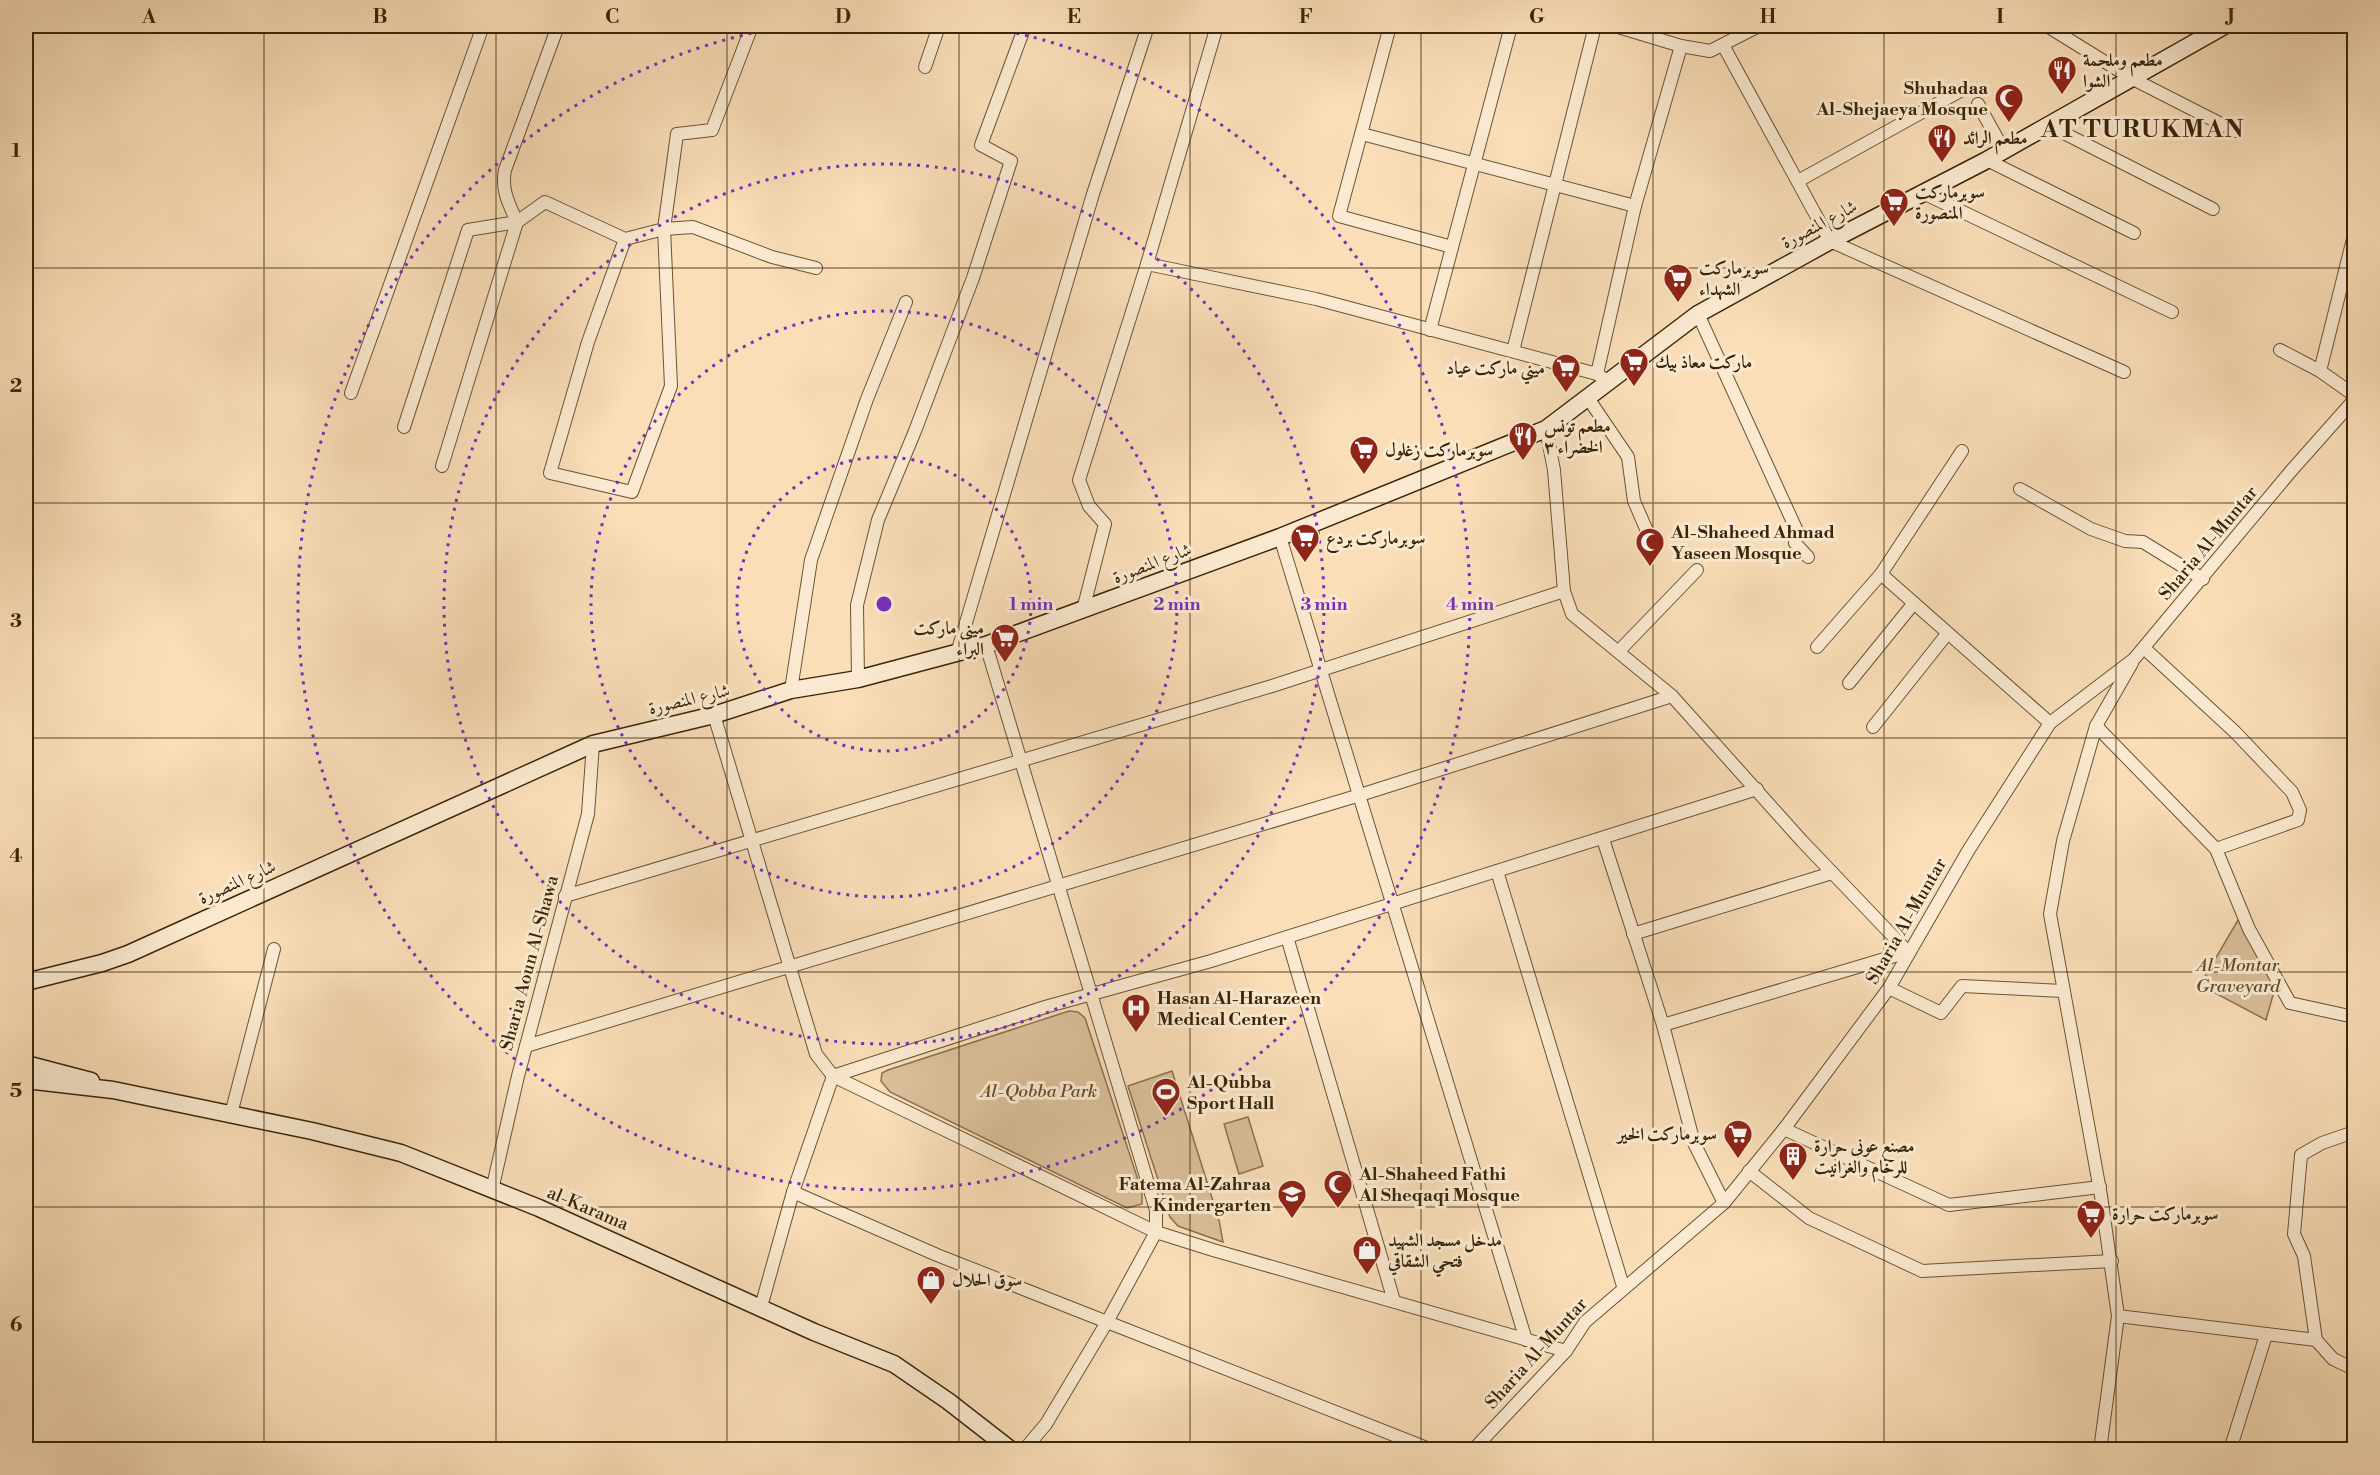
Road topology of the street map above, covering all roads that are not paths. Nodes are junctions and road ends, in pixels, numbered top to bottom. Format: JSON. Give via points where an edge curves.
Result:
{"nodes":[{"id":1,"x":483,"y":26,"type":"edge"},
{"id":2,"x":558,"y":26,"type":"edge"},
{"id":3,"x":752,"y":26,"type":"edge"},
{"id":4,"x":939,"y":26,"type":"edge"},
{"id":5,"x":1025,"y":26,"type":"edge"},
{"id":6,"x":1148,"y":26,"type":"edge"},
{"id":7,"x":1216,"y":26,"type":"edge"},
{"id":8,"x":1390,"y":26,"type":"edge"},
{"id":9,"x":1511,"y":26,"type":"edge"},
{"id":10,"x":1595,"y":26,"type":"edge"},
{"id":11,"x":1616,"y":26,"type":"edge"},
{"id":12,"x":1759,"y":26,"type":"edge"},
{"id":13,"x":2047,"y":26,"type":"edge"},
{"id":14,"x":2224,"y":26,"type":"edge"},
{"id":15,"x":1723,"y":45,"type":"junction"},
{"id":16,"x":1681,"y":46,"type":"junction"},
{"id":17,"x":925,"y":68,"type":"dead end"},
{"id":18,"x":2132,"y":78,"type":"junction"},
{"id":19,"x":1962,"y":90,"type":"dead end"},
{"id":20,"x":1978,"y":104,"type":"dead end"},
{"id":21,"x":2048,"y":125,"type":"junction"},
{"id":22,"x":2235,"y":131,"type":"dead end"},
{"id":23,"x":1362,"y":134,"type":"junction"},
{"id":24,"x":2003,"y":149,"type":"junction"},
{"id":25,"x":1987,"y":160,"type":"junction"},
{"id":26,"x":1476,"y":164,"type":"junction"},
{"id":27,"x":1798,"y":181,"type":"junction"},
{"id":28,"x":1555,"y":186,"type":"junction"},
{"id":29,"x":1921,"y":192,"type":"junction"},
{"id":30,"x":1635,"y":206,"type":"junction"},
{"id":31,"x":2213,"y":209,"type":"dead end"},
{"id":32,"x":517,"y":222,"type":"junction"},
{"id":33,"x":664,"y":229,"type":"junction"},
{"id":34,"x":2134,"y":233,"type":"dead end"},
{"id":35,"x":2355,"y":235,"type":"edge"},
{"id":36,"x":624,"y":239,"type":"junction"},
{"id":37,"x":1830,"y":241,"type":"junction"},
{"id":38,"x":1452,"y":247,"type":"junction"},
{"id":39,"x":1147,"y":264,"type":"junction"},
{"id":40,"x":816,"y":268,"type":"dead end"},
{"id":41,"x":906,"y":302,"type":"dead end"},
{"id":42,"x":2172,"y":312,"type":"dead end"},
{"id":43,"x":1698,"y":314,"type":"junction"},
{"id":44,"x":1430,"y":330,"type":"junction"},
{"id":45,"x":2280,"y":350,"type":"dead end"},
{"id":46,"x":1513,"y":351,"type":"junction"},
{"id":47,"x":2320,"y":371,"type":"junction"},
{"id":48,"x":2124,"y":372,"type":"dead end"},
{"id":49,"x":1603,"y":378,"type":"junction"},
{"id":50,"x":351,"y":393,"type":"dead end"},
{"id":51,"x":2355,"y":395,"type":"edge"},
{"id":52,"x":1588,"y":398,"type":"junction"},
{"id":53,"x":2355,"y":400,"type":"edge"},
{"id":54,"x":404,"y":427,"type":"dead end"},
{"id":55,"x":1546,"y":429,"type":"junction"},
{"id":56,"x":1962,"y":451,"type":"dead end"},
{"id":57,"x":442,"y":466,"type":"dead end"},
{"id":58,"x":2020,"y":489,"type":"dead end"},
{"id":59,"x":1647,"y":531,"type":"dead end"},
{"id":60,"x":1280,"y":537,"type":"junction"},
{"id":61,"x":1808,"y":557,"type":"dead end"},
{"id":62,"x":1696,"y":570,"type":"dead end"},
{"id":63,"x":1881,"y":574,"type":"junction"},
{"id":64,"x":2203,"y":579,"type":"junction"},
{"id":65,"x":1564,"y":591,"type":"junction"},
{"id":66,"x":1914,"y":603,"type":"junction"},
{"id":67,"x":1083,"y":610,"type":"junction"},
{"id":68,"x":1947,"y":634,"type":"junction"},
{"id":69,"x":986,"y":645,"type":"junction"},
{"id":70,"x":1817,"y":647,"type":"dead end"},
{"id":71,"x":2144,"y":648,"type":"junction"},
{"id":72,"x":1619,"y":651,"type":"junction"},
{"id":73,"x":957,"y":653,"type":"junction"},
{"id":74,"x":2134,"y":659,"type":"junction"},
{"id":75,"x":1322,"y":669,"type":"junction"},
{"id":76,"x":858,"y":679,"type":"junction"},
{"id":77,"x":1849,"y":683,"type":"dead end"},
{"id":78,"x":791,"y":690,"type":"junction"},
{"id":79,"x":1672,"y":696,"type":"junction"},
{"id":80,"x":714,"y":715,"type":"junction"},
{"id":81,"x":2050,"y":723,"type":"junction"},
{"id":82,"x":2096,"y":726,"type":"junction"},
{"id":83,"x":1873,"y":727,"type":"dead end"},
{"id":84,"x":592,"y":744,"type":"junction"},
{"id":85,"x":1021,"y":758,"type":"junction"},
{"id":86,"x":1756,"y":789,"type":"junction"},
{"id":87,"x":1360,"y":795,"type":"junction"},
{"id":88,"x":754,"y":838,"type":"junction"},
{"id":89,"x":1603,"y":839,"type":"junction"},
{"id":90,"x":2216,"y":849,"type":"junction"},
{"id":91,"x":1497,"y":871,"type":"junction"},
{"id":92,"x":1833,"y":873,"type":"junction"},
{"id":93,"x":1057,"y":885,"type":"junction"},
{"id":94,"x":565,"y":896,"type":"junction"},
{"id":95,"x":1391,"y":903,"type":"junction"},
{"id":96,"x":1633,"y":934,"type":"junction"},
{"id":97,"x":1287,"y":937,"type":"junction"},
{"id":98,"x":274,"y":949,"type":"dead end"},
{"id":99,"x":1908,"y":952,"type":"junction"},
{"id":100,"x":791,"y":967,"type":"junction"},
{"id":101,"x":26,"y":982,"type":"edge"},
{"id":102,"x":1889,"y":988,"type":"junction"},
{"id":103,"x":2062,"y":991,"type":"junction"},
{"id":104,"x":1090,"y":993,"type":"junction"},
{"id":105,"x":2355,"y":1017,"type":"edge"},
{"id":106,"x":1663,"y":1025,"type":"junction"},
{"id":107,"x":526,"y":1046,"type":"junction"},
{"id":108,"x":26,"y":1064,"type":"edge"},
{"id":109,"x":833,"y":1076,"type":"junction"},
{"id":110,"x":26,"y":1080,"type":"edge"},
{"id":111,"x":113,"y":1090,"type":"junction"},
{"id":112,"x":231,"y":1114,"type":"junction"},
{"id":113,"x":1784,"y":1130,"type":"junction"},
{"id":114,"x":2355,"y":1132,"type":"edge"},
{"id":115,"x":1749,"y":1171,"type":"junction"},
{"id":116,"x":2100,"y":1187,"type":"junction"},
{"id":117,"x":492,"y":1190,"type":"junction"},
{"id":118,"x":793,"y":1192,"type":"junction"},
{"id":119,"x":1724,"y":1203,"type":"junction"},
{"id":120,"x":1156,"y":1232,"type":"junction"},
{"id":121,"x":2112,"y":1261,"type":"junction"},
{"id":122,"x":1623,"y":1286,"type":"junction"},
{"id":123,"x":1394,"y":1301,"type":"junction"},
{"id":124,"x":761,"y":1307,"type":"junction"},
{"id":125,"x":2118,"y":1316,"type":"junction"},
{"id":126,"x":1107,"y":1322,"type":"junction"},
{"id":127,"x":2266,"y":1335,"type":"junction"},
{"id":128,"x":1526,"y":1340,"type":"junction"},
{"id":129,"x":2316,"y":1340,"type":"junction"},
{"id":130,"x":1566,"y":1351,"type":"junction"},
{"id":131,"x":2355,"y":1369,"type":"edge"},
{"id":132,"x":1011,"y":1449,"type":"edge"},
{"id":133,"x":1024,"y":1449,"type":"edge"},
{"id":134,"x":1432,"y":1449,"type":"edge"},
{"id":135,"x":1473,"y":1449,"type":"edge"},
{"id":136,"x":2100,"y":1449,"type":"edge"},
{"id":137,"x":2230,"y":1449,"type":"edge"}],
"edges":[{"from":1,"to":50,"type":"street"},
{"from":2,"to":32,"type":"street","via":[[503,181]]},
{"from":3,"to":33,"type":"street","via":[[712,130],[677,134]]},
{"from":4,"to":17,"type":"street"},
{"from":5,"to":76,"type":"street","via":[[981,145],[1011,161],[973,278],[878,520],[857,605]]},
{"from":6,"to":73,"type":"street","via":[[1093,194]]},
{"from":7,"to":39,"type":"street"},
{"from":8,"to":23,"type":"street"},
{"from":9,"to":26,"type":"street"},
{"from":10,"to":28,"type":"street"},
{"from":11,"to":16,"type":"street"},
{"from":12,"to":15,"type":"street"},
{"from":13,"to":18,"type":"street"},
{"from":14,"to":18,"type":"main road","name":"شارع المنصورة"},
{"from":15,"to":16,"type":"street","via":[[1710,51]]},
{"from":15,"to":27,"type":"street"},
{"from":16,"to":30,"type":"street"},
{"from":18,"to":21,"type":"main road","name":"شارع المنصورة"},
{"from":18,"to":22,"type":"street"},
{"from":19,"to":27,"type":"street"},
{"from":20,"to":24,"type":"street"},
{"from":21,"to":24,"type":"main road","name":"شارع المنصورة"},
{"from":21,"to":31,"type":"street"},
{"from":23,"to":26,"type":"street"},
{"from":23,"to":38,"type":"street","via":[[1339,216]]},
{"from":24,"to":25,"type":"main road","name":"شارع المنصورة"},
{"from":25,"to":29,"type":"main road","name":"شارع المنصورة"},
{"from":25,"to":34,"type":"street"},
{"from":26,"to":28,"type":"street"},
{"from":26,"to":38,"type":"street"},
{"from":27,"to":37,"type":"street"},
{"from":28,"to":30,"type":"street"},
{"from":28,"to":46,"type":"street"},
{"from":29,"to":37,"type":"main road","name":"شارع المنصورة"},
{"from":29,"to":42,"type":"street"},
{"from":30,"to":49,"type":"street"},
{"from":32,"to":36,"type":"street","via":[[544,202]]},
{"from":32,"to":54,"type":"street","via":[[468,230]]},
{"from":32,"to":57,"type":"street"},
{"from":33,"to":36,"type":"street"},
{"from":33,"to":36,"type":"street","via":[[671,386],[632,492],[550,473],[588,342]]},
{"from":33,"to":40,"type":"street","via":[[693,227],[772,257]]},
{"from":35,"to":47,"type":"street"},
{"from":37,"to":43,"type":"main road","name":"شارع المنصورة"},
{"from":37,"to":48,"type":"street"},
{"from":38,"to":44,"type":"street"},
{"from":39,"to":44,"type":"street","via":[[1316,299]]},
{"from":39,"to":67,"type":"street","via":[[1079,480],[1089,506],[1105,524]]},
{"from":41,"to":78,"type":"street","via":[[867,399],[811,560]]},
{"from":43,"to":49,"type":"main road","name":"شارع المنصورة"},
{"from":43,"to":61,"type":"street","via":[[1797,531],[1796,543]]},
{"from":44,"to":46,"type":"street"},
{"from":45,"to":47,"type":"street"},
{"from":46,"to":49,"type":"street"},
{"from":47,"to":51,"type":"street"},
{"from":49,"to":52,"type":"main road","name":"شارع المنصورة"},
{"from":52,"to":55,"type":"main road","name":"شارع المنصورة"},
{"from":52,"to":59,"type":"street","via":[[1628,457],[1634,501]]},
{"from":53,"to":64,"type":"street","name":"Sharia Al-Muntar"},
{"from":55,"to":60,"type":"main road","name":"شارع المنصورة"},
{"from":55,"to":65,"type":"street","via":[[1554,470]]},
{"from":56,"to":63,"type":"street"},
{"from":58,"to":64,"type":"street","via":[[2091,529],[2125,541],[2143,542]]},
{"from":60,"to":67,"type":"main road","name":"شارع المنصورة"},
{"from":60,"to":75,"type":"street"},
{"from":62,"to":72,"type":"street"},
{"from":63,"to":66,"type":"street"},
{"from":63,"to":70,"type":"street"},
{"from":64,"to":71,"type":"street","name":"Sharia Al-Muntar"},
{"from":65,"to":72,"type":"street","via":[[1572,614]]},
{"from":65,"to":75,"type":"street"},
{"from":66,"to":68,"type":"street"},
{"from":66,"to":77,"type":"street"},
{"from":67,"to":69,"type":"main road","name":"شارع المنصورة"},
{"from":68,"to":81,"type":"street"},
{"from":68,"to":83,"type":"street"},
{"from":69,"to":73,"type":"main road","name":"شارع المنصورة"},
{"from":69,"to":85,"type":"street"},
{"from":71,"to":74,"type":"street","name":"Sharia Al-Muntar"},
{"from":71,"to":90,"type":"street","via":[[2243,741],[2292,792],[2300,810],[2298,820],[2281,828]]},
{"from":72,"to":79,"type":"street"},
{"from":73,"to":76,"type":"main road","name":"شارع المنصورة"},
{"from":74,"to":81,"type":"street","name":"Sharia Al-Muntar"},
{"from":74,"to":82,"type":"street"},
{"from":75,"to":85,"type":"street"},
{"from":75,"to":87,"type":"street"},
{"from":76,"to":78,"type":"main road","name":"شارع المنصورة"},
{"from":78,"to":80,"type":"main road","name":"شارع المنصورة"},
{"from":79,"to":86,"type":"street"},
{"from":79,"to":87,"type":"street"},
{"from":80,"to":84,"type":"main road","name":"شارع المنصورة"},
{"from":80,"to":88,"type":"street"},
{"from":81,"to":99,"type":"street","name":"Sharia Al-Muntar"},
{"from":82,"to":90,"type":"street"},
{"from":82,"to":103,"type":"street","via":[[2063,841],[2050,914]]},
{"from":84,"to":94,"type":"street","name":"Sharia Aoun Al-Shawa","via":[[588,814]]},
{"from":84,"to":101,"type":"main road","name":"شارع المنصورة","via":[[128,954]]},
{"from":85,"to":88,"type":"street"},
{"from":85,"to":93,"type":"street"},
{"from":86,"to":89,"type":"street"},
{"from":86,"to":92,"type":"street"},
{"from":87,"to":93,"type":"street"},
{"from":87,"to":95,"type":"street"},
{"from":88,"to":94,"type":"street"},
{"from":88,"to":100,"type":"street"},
{"from":89,"to":91,"type":"street"},
{"from":89,"to":96,"type":"street"},
{"from":90,"to":105,"type":"street","via":[[2249,929],[2290,1003]]},
{"from":91,"to":95,"type":"street"},
{"from":91,"to":122,"type":"street"},
{"from":92,"to":96,"type":"street"},
{"from":92,"to":99,"type":"street"},
{"from":93,"to":100,"type":"street"},
{"from":93,"to":104,"type":"street"},
{"from":94,"to":107,"type":"street","name":"Sharia Aoun Al-Shawa"},
{"from":95,"to":97,"type":"street"},
{"from":95,"to":128,"type":"street"},
{"from":96,"to":106,"type":"street"},
{"from":97,"to":104,"type":"street"},
{"from":97,"to":123,"type":"street"},
{"from":98,"to":112,"type":"street"},
{"from":99,"to":102,"type":"street","name":"Sharia Al-Muntar"},
{"from":99,"to":106,"type":"street"},
{"from":100,"to":107,"type":"street"},
{"from":100,"to":109,"type":"street","via":[[816,1054]]},
{"from":102,"to":103,"type":"street","via":[[1941,1012],[1962,986]]},
{"from":102,"to":113,"type":"street","name":"Sharia Al-Muntar"},
{"from":103,"to":116,"type":"street"},
{"from":104,"to":109,"type":"street"},
{"from":104,"to":120,"type":"street","via":[[1156,1210]]},
{"from":106,"to":119,"type":"street","via":[[1694,1143]]},
{"from":107,"to":117,"type":"street","name":"Sharia Aoun Al-Shawa"},
{"from":108,"to":111,"type":"main road","name":"al-Karama","via":[[87,1079]]},
{"from":109,"to":118,"type":"street"},
{"from":109,"to":120,"type":"street"},
{"from":110,"to":111,"type":"main road","name":"al-Karama"},
{"from":111,"to":112,"type":"main road","name":"al-Karama"},
{"from":112,"to":117,"type":"main road","name":"al-Karama","via":[[401,1153]]},
{"from":113,"to":115,"type":"street","name":"Sharia Al-Muntar"},
{"from":113,"to":116,"type":"street","via":[[1949,1204]]},
{"from":114,"to":129,"type":"street","via":[[2301,1155],[2294,1234],[2304,1256]]},
{"from":115,"to":119,"type":"street","name":"Sharia Al-Muntar"},
{"from":115,"to":121,"type":"street","via":[[1809,1218],[1922,1271]]},
{"from":116,"to":121,"type":"street"},
{"from":117,"to":124,"type":"main road","name":"al-Karama"},
{"from":118,"to":124,"type":"street"},
{"from":118,"to":126,"type":"street","via":[[937,1255]]},
{"from":119,"to":122,"type":"street","name":"Sharia Al-Muntar"},
{"from":120,"to":123,"type":"street"},
{"from":120,"to":126,"type":"street"},
{"from":121,"to":125,"type":"street"},
{"from":122,"to":130,"type":"street","name":"Sharia Al-Muntar","via":[[1585,1322]]},
{"from":123,"to":128,"type":"street"},
{"from":124,"to":132,"type":"main road","name":"al-Karama","via":[[894,1364]]},
{"from":125,"to":127,"type":"street"},
{"from":125,"to":136,"type":"street"},
{"from":126,"to":133,"type":"street","via":[[1046,1424]]},
{"from":126,"to":134,"type":"street"},
{"from":127,"to":129,"type":"street"},
{"from":127,"to":137,"type":"street"},
{"from":128,"to":130,"type":"street"},
{"from":129,"to":131,"type":"street","via":[[2333,1359]]},
{"from":130,"to":135,"type":"street","name":"Sharia Al-Muntar"}]}
